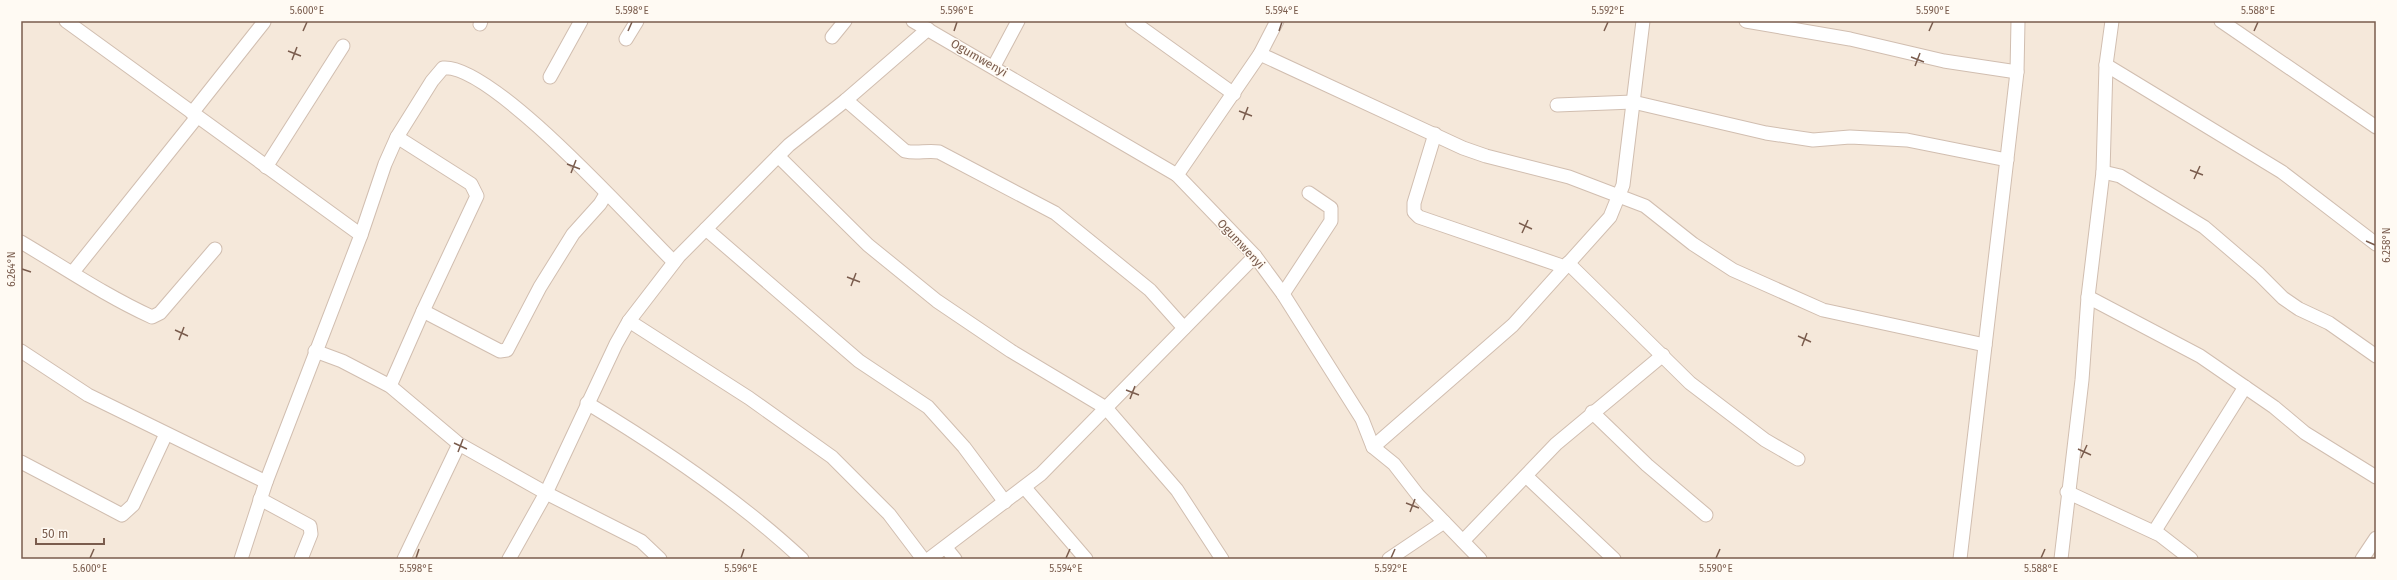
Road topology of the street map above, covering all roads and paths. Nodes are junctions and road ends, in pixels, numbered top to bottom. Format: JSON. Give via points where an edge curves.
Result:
{"nodes":[{"id":1,"x":66,"y":21,"type":"edge"},
{"id":2,"x":582,"y":21,"type":"edge"},
{"id":3,"x":637,"y":21,"type":"edge"},
{"id":4,"x":845,"y":21,"type":"edge"},
{"id":5,"x":914,"y":21,"type":"edge"},
{"id":6,"x":1018,"y":21,"type":"edge"},
{"id":7,"x":1132,"y":21,"type":"edge"},
{"id":8,"x":1277,"y":21,"type":"edge"},
{"id":9,"x":1643,"y":21,"type":"edge"},
{"id":10,"x":1746,"y":21,"type":"edge"},
{"id":11,"x":2018,"y":21,"type":"edge"},
{"id":12,"x":2112,"y":21,"type":"edge"},
{"id":13,"x":2221,"y":21,"type":"edge"},
{"id":14,"x":264,"y":22,"type":"edge"},
{"id":15,"x":928,"y":29,"type":"junction"},
{"id":16,"x":832,"y":37,"type":"dead end"},
{"id":17,"x":626,"y":39,"type":"dead end"},
{"id":18,"x":343,"y":46,"type":"dead end"},
{"id":19,"x":1260,"y":54,"type":"junction"},
{"id":20,"x":2106,"y":65,"type":"junction"},
{"id":21,"x":994,"y":66,"type":"junction"},
{"id":22,"x":2013,"y":71,"type":"junction"},
{"id":23,"x":550,"y":76,"type":"dead end"},
{"id":24,"x":1234,"y":94,"type":"junction"},
{"id":25,"x":846,"y":100,"type":"junction"},
{"id":26,"x":1633,"y":102,"type":"junction"},
{"id":27,"x":1557,"y":105,"type":"dead end"},
{"id":28,"x":195,"y":115,"type":"junction"},
{"id":29,"x":2376,"y":127,"type":"edge"},
{"id":30,"x":1435,"y":134,"type":"junction"},
{"id":31,"x":396,"y":137,"type":"junction"},
{"id":32,"x":778,"y":156,"type":"junction"},
{"id":33,"x":2003,"y":159,"type":"junction"},
{"id":34,"x":266,"y":167,"type":"junction"},
{"id":35,"x":2103,"y":172,"type":"junction"},
{"id":36,"x":1178,"y":175,"type":"junction"},
{"id":37,"x":1308,"y":193,"type":"dead end"},
{"id":38,"x":606,"y":194,"type":"junction"},
{"id":39,"x":1620,"y":196,"type":"junction"},
{"id":40,"x":706,"y":229,"type":"junction"},
{"id":41,"x":361,"y":235,"type":"junction"},
{"id":42,"x":21,"y":242,"type":"edge"},
{"id":43,"x":2376,"y":244,"type":"edge"},
{"id":44,"x":215,"y":249,"type":"dead end"},
{"id":45,"x":1255,"y":256,"type":"junction"},
{"id":46,"x":674,"y":262,"type":"junction"},
{"id":47,"x":1567,"y":265,"type":"junction"},
{"id":48,"x":73,"y":272,"type":"junction"},
{"id":49,"x":1283,"y":294,"type":"junction"},
{"id":50,"x":2088,"y":297,"type":"junction"},
{"id":51,"x":422,"y":311,"type":"junction"},
{"id":52,"x":629,"y":322,"type":"junction"},
{"id":53,"x":1184,"y":328,"type":"junction"},
{"id":54,"x":1985,"y":345,"type":"junction"},
{"id":55,"x":21,"y":351,"type":"edge"},
{"id":56,"x":315,"y":351,"type":"junction"},
{"id":57,"x":1663,"y":355,"type":"junction"},
{"id":58,"x":2376,"y":356,"type":"edge"},
{"id":59,"x":390,"y":386,"type":"junction"},
{"id":60,"x":2245,"y":387,"type":"junction"},
{"id":61,"x":587,"y":403,"type":"junction"},
{"id":62,"x":1106,"y":408,"type":"junction"},
{"id":63,"x":1592,"y":412,"type":"junction"},
{"id":64,"x":166,"y":434,"type":"junction"},
{"id":65,"x":459,"y":444,"type":"junction"},
{"id":66,"x":1373,"y":447,"type":"junction"},
{"id":67,"x":1798,"y":459,"type":"dead end"},
{"id":68,"x":21,"y":463,"type":"edge"},
{"id":69,"x":1526,"y":476,"type":"junction"},
{"id":70,"x":2376,"y":477,"type":"edge"},
{"id":71,"x":266,"y":482,"type":"junction"},
{"id":72,"x":1025,"y":488,"type":"junction"},
{"id":73,"x":2068,"y":492,"type":"junction"},
{"id":74,"x":546,"y":493,"type":"junction"},
{"id":75,"x":260,"y":499,"type":"junction"},
{"id":76,"x":1005,"y":502,"type":"junction"},
{"id":77,"x":1706,"y":515,"type":"dead end"},
{"id":78,"x":1444,"y":522,"type":"junction"},
{"id":79,"x":2154,"y":532,"type":"junction"},
{"id":80,"x":2376,"y":538,"type":"edge"},
{"id":81,"x":1463,"y":541,"type":"junction"},
{"id":82,"x":946,"y":548,"type":"junction"},
{"id":83,"x":241,"y":559,"type":"edge"},
{"id":84,"x":301,"y":559,"type":"edge"},
{"id":85,"x":404,"y":559,"type":"edge"},
{"id":86,"x":509,"y":559,"type":"edge"},
{"id":87,"x":660,"y":559,"type":"edge"},
{"id":88,"x":802,"y":559,"type":"edge"},
{"id":89,"x":923,"y":559,"type":"edge"},
{"id":90,"x":929,"y":559,"type":"edge"},
{"id":91,"x":955,"y":559,"type":"edge"},
{"id":92,"x":1086,"y":559,"type":"edge"},
{"id":93,"x":1222,"y":559,"type":"edge"},
{"id":94,"x":1389,"y":559,"type":"edge"},
{"id":95,"x":1480,"y":559,"type":"edge"},
{"id":96,"x":1614,"y":559,"type":"edge"},
{"id":97,"x":1960,"y":559,"type":"edge"},
{"id":98,"x":2061,"y":559,"type":"edge"},
{"id":99,"x":2191,"y":559,"type":"edge"},
{"id":100,"x":2362,"y":559,"type":"edge"}],
"edges":[{"from":1,"to":28,"type":"street"},
{"from":2,"to":23,"type":"street"},
{"from":3,"to":17,"type":"street"},
{"from":4,"to":16,"type":"street"},
{"from":5,"to":15,"type":"street","name":"Ogumwenyi"},
{"from":6,"to":21,"type":"street"},
{"from":7,"to":24,"type":"street"},
{"from":8,"to":19,"type":"street"},
{"from":9,"to":26,"type":"street"},
{"from":10,"to":22,"type":"street","via":[[1850,39],[1944,61]]},
{"from":11,"to":22,"type":"street"},
{"from":12,"to":20,"type":"street"},
{"from":13,"to":29,"type":"street"},
{"from":14,"to":28,"type":"street"},
{"from":15,"to":21,"type":"street","name":"Ogumwenyi"},
{"from":15,"to":25,"type":"street"},
{"from":18,"to":34,"type":"street"},
{"from":19,"to":24,"type":"street"},
{"from":19,"to":30,"type":"street"},
{"from":20,"to":35,"type":"street"},
{"from":20,"to":43,"type":"street","via":[[2282,172]]},
{"from":21,"to":36,"type":"street","name":"Ogumwenyi"},
{"from":22,"to":33,"type":"street"},
{"from":24,"to":36,"type":"street"},
{"from":25,"to":32,"type":"street"},
{"from":25,"to":53,"type":"street","via":[[905,151],[916,154],[927,150],[939,152],[1055,213],[1150,290]]},
{"from":26,"to":27,"type":"street"},
{"from":26,"to":33,"type":"street","via":[[1766,133],[1805,139],[1850,137],[1907,140]]},
{"from":26,"to":39,"type":"street"},
{"from":28,"to":34,"type":"street"},
{"from":28,"to":48,"type":"street"},
{"from":30,"to":39,"type":"street","via":[[1486,156],[1569,177]]},
{"from":30,"to":47,"type":"street","via":[[1414,203],[1414,212],[1419,217]]},
{"from":31,"to":38,"type":"street","via":[[438,73],[449,67],[474,76],[540,126]]},
{"from":31,"to":41,"type":"street"},
{"from":31,"to":51,"type":"street","via":[[472,184],[477,196]]},
{"from":32,"to":40,"type":"street"},
{"from":32,"to":62,"type":"street","via":[[868,245],[937,301],[1011,351]]},
{"from":33,"to":54,"type":"street"},
{"from":34,"to":41,"type":"street"},
{"from":35,"to":50,"type":"street"},
{"from":35,"to":58,"type":"street","via":[[2120,176],[2204,227],[2283,298],[2299,309],[2329,323]]},
{"from":36,"to":45,"type":"street","name":"Ogumwenyi"},
{"from":37,"to":49,"type":"street","via":[[1331,208],[1331,221]]},
{"from":38,"to":46,"type":"street"},
{"from":38,"to":51,"type":"street","via":[[573,234],[540,287],[507,350],[500,351]]},
{"from":39,"to":47,"type":"street","via":[[1610,217]]},
{"from":39,"to":54,"type":"street","via":[[1645,206],[1693,244],[1733,270],[1823,310]]},
{"from":40,"to":46,"type":"street"},
{"from":40,"to":76,"type":"street","via":[[859,362],[928,407],[964,447]]},
{"from":41,"to":56,"type":"street"},
{"from":42,"to":48,"type":"street"},
{"from":44,"to":48,"type":"street","via":[[160,313],[152,317],[114,300]]},
{"from":45,"to":49,"type":"street","name":"Ogumwenyi"},
{"from":45,"to":53,"type":"street"},
{"from":46,"to":52,"type":"street"},
{"from":47,"to":57,"type":"street"},
{"from":47,"to":66,"type":"street","via":[[1513,325]]},
{"from":49,"to":66,"type":"street","name":"Ogumwenyi","via":[[1362,419]]},
{"from":50,"to":60,"type":"street","via":[[2200,356]]},
{"from":50,"to":73,"type":"street","via":[[2082,380]]},
{"from":51,"to":59,"type":"street"},
{"from":52,"to":61,"type":"street"},
{"from":52,"to":89,"type":"street","via":[[749,398],[832,457],[889,514]]},
{"from":53,"to":62,"type":"street"},
{"from":54,"to":97,"type":"street","via":[[1985,364]]},
{"from":55,"to":64,"type":"street","via":[[88,395]]},
{"from":56,"to":59,"type":"street","via":[[342,361]]},
{"from":56,"to":71,"type":"street"},
{"from":57,"to":63,"type":"street"},
{"from":57,"to":67,"type":"street","via":[[1690,383],[1765,440]]},
{"from":59,"to":65,"type":"street"},
{"from":60,"to":70,"type":"street","via":[[2305,433]]},
{"from":60,"to":79,"type":"street"},
{"from":61,"to":74,"type":"street"},
{"from":61,"to":88,"type":"street","via":[[633,431],[769,528]]},
{"from":62,"to":72,"type":"street"},
{"from":62,"to":93,"type":"street","via":[[1177,490]]},
{"from":63,"to":69,"type":"street","via":[[1556,444]]},
{"from":63,"to":77,"type":"street","via":[[1648,466]]},
{"from":64,"to":68,"type":"street","via":[[133,506],[122,515]]},
{"from":64,"to":71,"type":"street"},
{"from":65,"to":74,"type":"street"},
{"from":65,"to":85,"type":"street"},
{"from":66,"to":78,"type":"street","name":"Ogumwenyi","via":[[1394,464]]},
{"from":69,"to":81,"type":"street"},
{"from":69,"to":96,"type":"street"},
{"from":71,"to":75,"type":"street"},
{"from":72,"to":76,"type":"street"},
{"from":72,"to":92,"type":"street"},
{"from":73,"to":79,"type":"street"},
{"from":73,"to":98,"type":"street"},
{"from":74,"to":86,"type":"street"},
{"from":74,"to":87,"type":"street","via":[[641,541]]},
{"from":75,"to":83,"type":"street"},
{"from":75,"to":84,"type":"street","via":[[310,526],[311,534]]},
{"from":76,"to":82,"type":"street"},
{"from":78,"to":81,"type":"street","name":"Ogumwenyi"},
{"from":78,"to":94,"type":"street"},
{"from":79,"to":99,"type":"street"},
{"from":80,"to":100,"type":"street"},
{"from":81,"to":95,"type":"street","name":"Ogumwenyi"},
{"from":82,"to":90,"type":"street"},
{"from":82,"to":91,"type":"street"}]}
